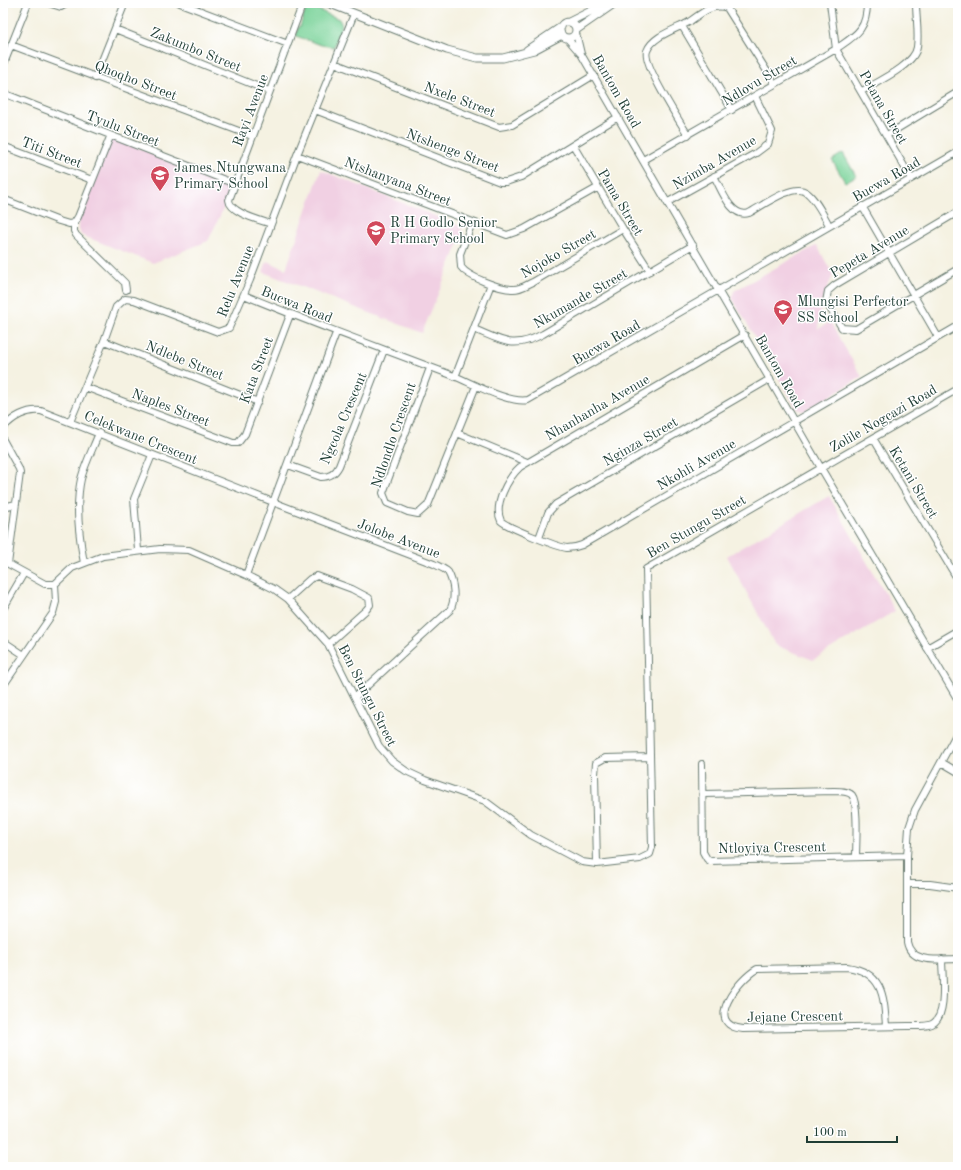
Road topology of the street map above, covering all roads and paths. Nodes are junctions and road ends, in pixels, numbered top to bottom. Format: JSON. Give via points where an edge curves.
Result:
{"nodes":[{"id":1,"x":28,"y":3,"type":"edge"},
{"id":2,"x":48,"y":3,"type":"edge"},
{"id":3,"x":68,"y":3,"type":"edge"},
{"id":4,"x":125,"y":3,"type":"edge"},
{"id":5,"x":180,"y":3,"type":"edge"},
{"id":6,"x":303,"y":3,"type":"edge"},
{"id":7,"x":328,"y":3,"type":"edge"},
{"id":8,"x":607,"y":3,"type":"edge"},
{"id":9,"x":615,"y":3,"type":"edge"},
{"id":10,"x":830,"y":3,"type":"edge"},
{"id":11,"x":867,"y":3,"type":"edge"},
{"id":12,"x":916,"y":3,"type":"edge"},
{"id":13,"x":354,"y":14,"type":"junction"},
{"id":14,"x":569,"y":22,"type":"junction"},
{"id":15,"x":682,"y":26,"type":"junction"},
{"id":16,"x":560,"y":27,"type":"junction"},
{"id":17,"x":115,"y":29,"type":"junction"},
{"id":18,"x":576,"y":31,"type":"junction"},
{"id":19,"x":565,"y":37,"type":"junction"},
{"id":20,"x":288,"y":44,"type":"junction"},
{"id":21,"x":11,"y":45,"type":"junction"},
{"id":22,"x":836,"y":49,"type":"junction"},
{"id":23,"x":525,"y":51,"type":"junction"},
{"id":24,"x":581,"y":54,"type":"junction"},
{"id":25,"x":334,"y":63,"type":"junction"},
{"id":26,"x":3,"y":66,"type":"edge"},
{"id":27,"x":594,"y":75,"type":"junction"},
{"id":28,"x":95,"y":78,"type":"junction"},
{"id":29,"x":775,"y":84,"type":"junction"},
{"id":30,"x":269,"y":91,"type":"junction"},
{"id":31,"x":862,"y":91,"type":"junction"},
{"id":32,"x":958,"y":92,"type":"edge"},
{"id":33,"x":3,"y":93,"type":"edge"},
{"id":34,"x":755,"y":96,"type":"junction"},
{"id":35,"x":316,"y":110,"type":"junction"},
{"id":36,"x":732,"y":110,"type":"junction"},
{"id":37,"x":618,"y":117,"type":"junction"},
{"id":38,"x":688,"y":135,"type":"junction"},
{"id":39,"x":887,"y":135,"type":"junction"},
{"id":40,"x":110,"y":136,"type":"junction"},
{"id":41,"x":252,"y":136,"type":"junction"},
{"id":42,"x":573,"y":145,"type":"junction"},
{"id":43,"x":3,"y":146,"type":"edge"},
{"id":44,"x":958,"y":152,"type":"edge"},
{"id":45,"x":297,"y":155,"type":"junction"},
{"id":46,"x":643,"y":160,"type":"junction"},
{"id":47,"x":714,"y":176,"type":"junction"},
{"id":48,"x":911,"y":178,"type":"junction"},
{"id":49,"x":92,"y":180,"type":"junction"},
{"id":50,"x":235,"y":184,"type":"junction"},
{"id":51,"x":597,"y":188,"type":"junction"},
{"id":52,"x":3,"y":199,"type":"edge"},
{"id":53,"x":668,"y":202,"type":"junction"},
{"id":54,"x":862,"y":206,"type":"junction"},
{"id":55,"x":958,"y":212,"type":"edge"},
{"id":56,"x":74,"y":223,"type":"junction"},
{"id":57,"x":472,"y":223,"type":"junction"},
{"id":58,"x":271,"y":224,"type":"junction"},
{"id":59,"x":829,"y":225,"type":"junction"},
{"id":60,"x":623,"y":230,"type":"junction"},
{"id":61,"x":692,"y":245,"type":"junction"},
{"id":62,"x":889,"y":253,"type":"junction"},
{"id":63,"x":958,"y":269,"type":"edge"},
{"id":64,"x":650,"y":271,"type":"junction"},
{"id":65,"x":491,"y":284,"type":"junction"},
{"id":66,"x":126,"y":290,"type":"dead end"},
{"id":67,"x":719,"y":291,"type":"junction"},
{"id":68,"x":244,"y":295,"type":"junction"},
{"id":69,"x":913,"y":296,"type":"junction"},
{"id":70,"x":290,"y":315,"type":"junction"},
{"id":71,"x":958,"y":326,"type":"edge"},
{"id":72,"x":474,"y":329,"type":"junction"},
{"id":73,"x":336,"y":332,"type":"junction"},
{"id":74,"x":745,"y":335,"type":"junction"},
{"id":75,"x":938,"y":338,"type":"junction"},
{"id":76,"x":104,"y":341,"type":"junction"},
{"id":77,"x":384,"y":350,"type":"junction"},
{"id":78,"x":430,"y":368,"type":"junction"},
{"id":79,"x":455,"y":377,"type":"junction"},
{"id":80,"x":770,"y":379,"type":"junction"},
{"id":81,"x":476,"y":386,"type":"junction"},
{"id":82,"x":85,"y":387,"type":"junction"},
{"id":83,"x":958,"y":389,"type":"edge"},
{"id":84,"x":258,"y":402,"type":"junction"},
{"id":85,"x":794,"y":421,"type":"junction"},
{"id":86,"x":70,"y":422,"type":"junction"},
{"id":87,"x":3,"y":428,"type":"edge"},
{"id":88,"x":99,"y":433,"type":"junction"},
{"id":89,"x":457,"y":433,"type":"junction"},
{"id":90,"x":245,"y":434,"type":"joint"},
{"id":91,"x":873,"y":438,"type":"junction"},
{"id":92,"x":3,"y":440,"type":"edge"},
{"id":93,"x":152,"y":455,"type":"junction"},
{"id":94,"x":527,"y":462,"type":"junction"},
{"id":95,"x":288,"y":465,"type":"junction"},
{"id":96,"x":821,"y":468,"type":"junction"},
{"id":97,"x":273,"y":502,"type":"junction"},
{"id":98,"x":16,"y":504,"type":"junction"},
{"id":99,"x":3,"y":507,"type":"edge"},
{"id":100,"x":539,"y":538,"type":"junction"},
{"id":101,"x":138,"y":550,"type":"junction"},
{"id":102,"x":5,"y":562,"type":"edge"},
{"id":103,"x":84,"y":562,"type":"junction"},
{"id":104,"x":24,"y":573,"type":"junction"},
{"id":105,"x":246,"y":575,"type":"junction"},
{"id":106,"x":958,"y":580,"type":"edge"},
{"id":107,"x":55,"y":584,"type":"junction"},
{"id":108,"x":288,"y":599,"type":"junction"},
{"id":109,"x":3,"y":609,"type":"edge"},
{"id":110,"x":958,"y":630,"type":"edge"},
{"id":111,"x":3,"y":641,"type":"edge"},
{"id":112,"x":328,"y":644,"type":"junction"},
{"id":113,"x":926,"y":648,"type":"junction"},
{"id":114,"x":24,"y":655,"type":"junction"},
{"id":115,"x":3,"y":686,"type":"edge"},
{"id":116,"x":356,"y":696,"type":"junction"},
{"id":117,"x":958,"y":700,"type":"edge"},
{"id":118,"x":958,"y":731,"type":"edge"},
{"id":119,"x":650,"y":757,"type":"junction"},
{"id":120,"x":941,"y":762,"type":"junction"},
{"id":121,"x":702,"y":764,"type":"dead end"},
{"id":122,"x":958,"y":772,"type":"edge"},
{"id":123,"x":704,"y":794,"type":"junction"},
{"id":124,"x":907,"y":856,"type":"junction"},
{"id":125,"x":856,"y":857,"type":"junction"},
{"id":126,"x":597,"y":864,"type":"junction"},
{"id":127,"x":907,"y":884,"type":"junction"},
{"id":128,"x":958,"y":888,"type":"edge"},
{"id":129,"x":942,"y":959,"type":"junction"},
{"id":130,"x":958,"y":959,"type":"edge"},
{"id":131,"x":886,"y":1026,"type":"junction"}],
"edges":[{"from":1,"to":21,"type":"street"},
{"from":2,"to":3,"type":"street","via":[[61,7]]},
{"from":4,"to":17,"type":"street"},
{"from":5,"to":20,"type":"street"},
{"from":6,"to":20,"type":"street","name":"Rayi Avenue"},
{"from":7,"to":13,"type":"street"},
{"from":8,"to":14,"type":"street"},
{"from":9,"to":18,"type":"street"},
{"from":10,"to":22,"type":"street"},
{"from":11,"to":22,"type":"street","name":"Ndlovu Street","via":[[866,19],[862,28]]},
{"from":12,"to":31,"type":"street","via":[[917,47],[914,56]]},
{"from":13,"to":23,"type":"street","via":[[464,56],[503,58]]},
{"from":13,"to":25,"type":"street","name":"Relu Avenue"},
{"from":14,"to":16,"type":"street"},
{"from":14,"to":18,"type":"street","via":[[574,24]]},
{"from":15,"to":29,"type":"street","via":[[716,6],[727,8]]},
{"from":15,"to":36,"type":"street"},
{"from":15,"to":38,"type":"street","via":[[652,44],[646,51],[646,59]]},
{"from":16,"to":19,"type":"street"},
{"from":16,"to":23,"type":"street"},
{"from":17,"to":28,"type":"street"},
{"from":17,"to":30,"type":"street","name":"Zakumbo Street"},
{"from":18,"to":19,"type":"street","via":[[572,37]]},
{"from":18,"to":24,"type":"street","name":"Bantom Road"},
{"from":19,"to":23,"type":"street","via":[[534,50]]},
{"from":19,"to":24,"type":"street","name":"Bantom Road"},
{"from":20,"to":30,"type":"street","name":"Rayi Avenue"},
{"from":21,"to":26,"type":"street"},
{"from":21,"to":28,"type":"street","name":"Qhoqho Street"},
{"from":22,"to":29,"type":"street","name":"Ndlovu Street"},
{"from":22,"to":31,"type":"street","name":"Petana Street"},
{"from":24,"to":27,"type":"street","name":"Bantom Road"},
{"from":25,"to":27,"type":"street","name":"Nxele Street","via":[[498,127],[512,125]]},
{"from":25,"to":35,"type":"street","name":"Relu Avenue"},
{"from":27,"to":37,"type":"street","name":"Bantom Road"},
{"from":28,"to":41,"type":"street","name":"Qhoqho Street"},
{"from":29,"to":34,"type":"street","name":"Ndlovu Street"},
{"from":30,"to":41,"type":"street","name":"Rayi Avenue"},
{"from":31,"to":39,"type":"street","name":"Petana Street"},
{"from":32,"to":39,"type":"street"},
{"from":33,"to":40,"type":"street","name":"Tyulu Street"},
{"from":34,"to":36,"type":"street","name":"Ndlovu Street"},
{"from":34,"to":47,"type":"street","name":"Nzimba Avenue","via":[[772,131],[770,140],[763,149]]},
{"from":35,"to":42,"type":"street","name":"Ntshenge Street","via":[[500,182],[521,177]]},
{"from":35,"to":45,"type":"street","name":"Relu Avenue"},
{"from":36,"to":38,"type":"street","name":"Ndlovu Street"},
{"from":37,"to":42,"type":"street","name":"Ntshenge Street"},
{"from":37,"to":46,"type":"street","name":"Bantom Road"},
{"from":38,"to":46,"type":"street","name":"Ndlovu Street"},
{"from":39,"to":48,"type":"street","name":"Petana Street"},
{"from":40,"to":49,"type":"street"},
{"from":40,"to":50,"type":"street","name":"Tyulu Street"},
{"from":41,"to":50,"type":"street","name":"Rayi Avenue"},
{"from":42,"to":51,"type":"street","name":"Pama Street"},
{"from":43,"to":49,"type":"street","name":"Titi Street"},
{"from":44,"to":48,"type":"street","name":"Bucwa Road"},
{"from":45,"to":57,"type":"street","name":"Ntshanyana Street"},
{"from":45,"to":58,"type":"street","name":"Relu Avenue"},
{"from":46,"to":53,"type":"street","name":"Bantom Road"},
{"from":47,"to":53,"type":"street","name":"Nzimba Avenue"},
{"from":47,"to":59,"type":"street","via":[[732,208],[741,213],[749,212],[785,192],[797,189],[807,192]]},
{"from":48,"to":54,"type":"street","name":"Bucwa Road"},
{"from":49,"to":56,"type":"street"},
{"from":50,"to":58,"type":"street","name":"Rayi Avenue","via":[[228,200],[231,207]]},
{"from":51,"to":57,"type":"street","name":"Ntshanyana Street","via":[[511,235]]},
{"from":51,"to":60,"type":"street","name":"Pama Street"},
{"from":52,"to":56,"type":"street","via":[[55,220]]},
{"from":53,"to":61,"type":"street","name":"Bantom Road"},
{"from":54,"to":59,"type":"street","name":"Bucwa Road"},
{"from":54,"to":62,"type":"street"},
{"from":55,"to":62,"type":"street","name":"Pepeta Avenue"},
{"from":56,"to":66,"type":"street","via":[[76,235],[125,283]]},
{"from":57,"to":65,"type":"street","name":"Nojoko Street","via":[[459,263],[463,271]]},
{"from":58,"to":68,"type":"street","name":"Relu Avenue"},
{"from":59,"to":67,"type":"street","name":"Bucwa Road"},
{"from":60,"to":64,"type":"street","name":"Pama Street"},
{"from":60,"to":65,"type":"street","name":"Nojoko Street","via":[[523,287],[511,289]]},
{"from":61,"to":64,"type":"street","name":"Nkumande Street"},
{"from":61,"to":67,"type":"street","name":"Bantom Road"},
{"from":62,"to":69,"type":"street"},
{"from":62,"to":69,"type":"street","name":"Pepeta Avenue","via":[[828,291],[828,307],[842,328],[856,329]]},
{"from":63,"to":69,"type":"street"},
{"from":64,"to":72,"type":"street","name":"Nkumande Street","via":[[524,343],[511,343]]},
{"from":65,"to":72,"type":"street"},
{"from":67,"to":74,"type":"street","name":"Bantom Road"},
{"from":67,"to":81,"type":"street","name":"Bucwa Road","via":[[528,400],[518,401]]},
{"from":68,"to":70,"type":"street","name":"Bucwa Road"},
{"from":68,"to":76,"type":"street","name":"Relu Avenue","via":[[229,328],[221,332],[125,299],[116,307]]},
{"from":69,"to":75,"type":"street"},
{"from":70,"to":73,"type":"street","name":"Bucwa Road"},
{"from":70,"to":84,"type":"street","name":"Kata Street"},
{"from":71,"to":75,"type":"street","name":"Nkohli Avenue"},
{"from":72,"to":79,"type":"street"},
{"from":73,"to":77,"type":"street","name":"Bucwa Road"},
{"from":73,"to":95,"type":"street"},
{"from":74,"to":80,"type":"street","name":"Bantom Road"},
{"from":74,"to":94,"type":"street","name":"Nhanhanha Avenue"},
{"from":75,"to":85,"type":"street","name":"Nkohli Avenue"},
{"from":76,"to":82,"type":"street","name":"Relu Avenue"},
{"from":76,"to":84,"type":"street","name":"Ndlebe Street"},
{"from":77,"to":78,"type":"street","name":"Bucwa Road"},
{"from":77,"to":95,"type":"street","name":"Ngcola Crescent","via":[[334,474],[321,477]]},
{"from":78,"to":79,"type":"street","name":"Bucwa Road"},
{"from":78,"to":89,"type":"street","name":"Ndlondlo Crescent","via":[[383,493],[387,503],[414,514],[425,509],[432,498]]},
{"from":79,"to":81,"type":"street","name":"Bucwa Road"},
{"from":80,"to":85,"type":"street","name":"Bantom Road"},
{"from":80,"to":100,"type":"street","name":"Nginza Street","via":[[556,504],[548,513]]},
{"from":81,"to":89,"type":"street","name":"Ndlondlo Crescent"},
{"from":82,"to":86,"type":"street","name":"Relu Avenue"},
{"from":82,"to":90,"type":"street","name":"Naples Street","via":[[233,443],[241,441]]},
{"from":83,"to":91,"type":"street","name":"Zolile Nogcazi Road"},
{"from":84,"to":90,"type":"street","name":"Kata Street"},
{"from":85,"to":96,"type":"street","name":"Bantom Road"},
{"from":85,"to":100,"type":"street","name":"Nkohli Avenue","via":[[582,545],[567,548]]},
{"from":86,"to":87,"type":"street","name":"Celekwane Crescent","via":[[42,411],[31,410]]},
{"from":86,"to":88,"type":"street","name":"Celekwane Crescent"},
{"from":88,"to":93,"type":"street","name":"Celekwane Crescent"},
{"from":88,"to":103,"type":"street","via":[[79,494],[79,531]]},
{"from":89,"to":94,"type":"street"},
{"from":91,"to":96,"type":"street","name":"Zolile Nogcazi Road"},
{"from":91,"to":106,"type":"street","name":"Ketani Street"},
{"from":92,"to":98,"type":"street","via":[[19,469]]},
{"from":93,"to":97,"type":"street","name":"Celekwane Crescent"},
{"from":93,"to":101,"type":"street","via":[[134,499]]},
{"from":94,"to":100,"type":"street","name":"Nkohli Avenue","via":[[508,481],[498,513],[506,525]]},
{"from":95,"to":97,"type":"street"},
{"from":96,"to":113,"type":"street","name":"Bantom Road"},
{"from":96,"to":119,"type":"street","name":"Ben Stungu Street","via":[[646,569]]},
{"from":97,"to":105,"type":"street"},
{"from":97,"to":116,"type":"street","name":"Jolobe Avenue","via":[[447,571],[454,598],[450,610]]},
{"from":98,"to":99,"type":"street"},
{"from":98,"to":102,"type":"street"},
{"from":101,"to":103,"type":"street","name":"Ben Stungu Street","via":[[111,553]]},
{"from":101,"to":105,"type":"street","name":"Ben Stungu Street","via":[[189,550]]},
{"from":102,"to":104,"type":"street"},
{"from":103,"to":107,"type":"street","name":"Ben Stungu Street","via":[[68,571]]},
{"from":104,"to":107,"type":"street","via":[[45,584]]},
{"from":104,"to":109,"type":"street"},
{"from":105,"to":108,"type":"street","name":"Ben Stungu Street"},
{"from":107,"to":114,"type":"street","via":[[56,602],[53,613]]},
{"from":108,"to":112,"type":"street","name":"Ben Stungu Street"},
{"from":108,"to":112,"type":"street","via":[[317,576],[359,591],[369,598],[370,605],[366,610]]},
{"from":110,"to":113,"type":"street"},
{"from":111,"to":114,"type":"street"},
{"from":112,"to":116,"type":"street","name":"Ben Stungu Street"},
{"from":113,"to":117,"type":"street","name":"Bantom Road"},
{"from":114,"to":115,"type":"street"},
{"from":116,"to":126,"type":"street","name":"Ben Stungu Street","via":[[379,746],[397,765],[425,780],[485,801],[554,849],[582,862]]},
{"from":118,"to":120,"type":"street"},
{"from":119,"to":126,"type":"street","name":"Ben Stungu Street","via":[[650,854],[640,859]]},
{"from":119,"to":126,"type":"street","via":[[605,758],[596,763]]},
{"from":120,"to":122,"type":"street"},
{"from":120,"to":124,"type":"street","via":[[911,820],[907,837]]},
{"from":121,"to":123,"type":"street","name":"Ntloyiya Crescent"},
{"from":123,"to":125,"type":"street","via":[[834,791],[848,793],[852,795],[855,805]]},
{"from":123,"to":125,"type":"street","name":"Ntloyiya Crescent","via":[[703,852],[707,859]]},
{"from":124,"to":125,"type":"street","name":"Ntloyiya Crescent"},
{"from":124,"to":127,"type":"street"},
{"from":127,"to":128,"type":"street"},
{"from":127,"to":129,"type":"street","via":[[907,942],[910,949],[919,958]]},
{"from":129,"to":130,"type":"street"},
{"from":129,"to":131,"type":"street","name":"Jejane Crescent","via":[[943,1010],[938,1020],[926,1026]]},
{"from":131,"to":131,"type":"street","name":"Jejane Crescent","via":[[738,1029],[727,1021],[724,1009],[735,990],[757,969],[848,967],[857,968],[869,975],[882,989]]}]}
